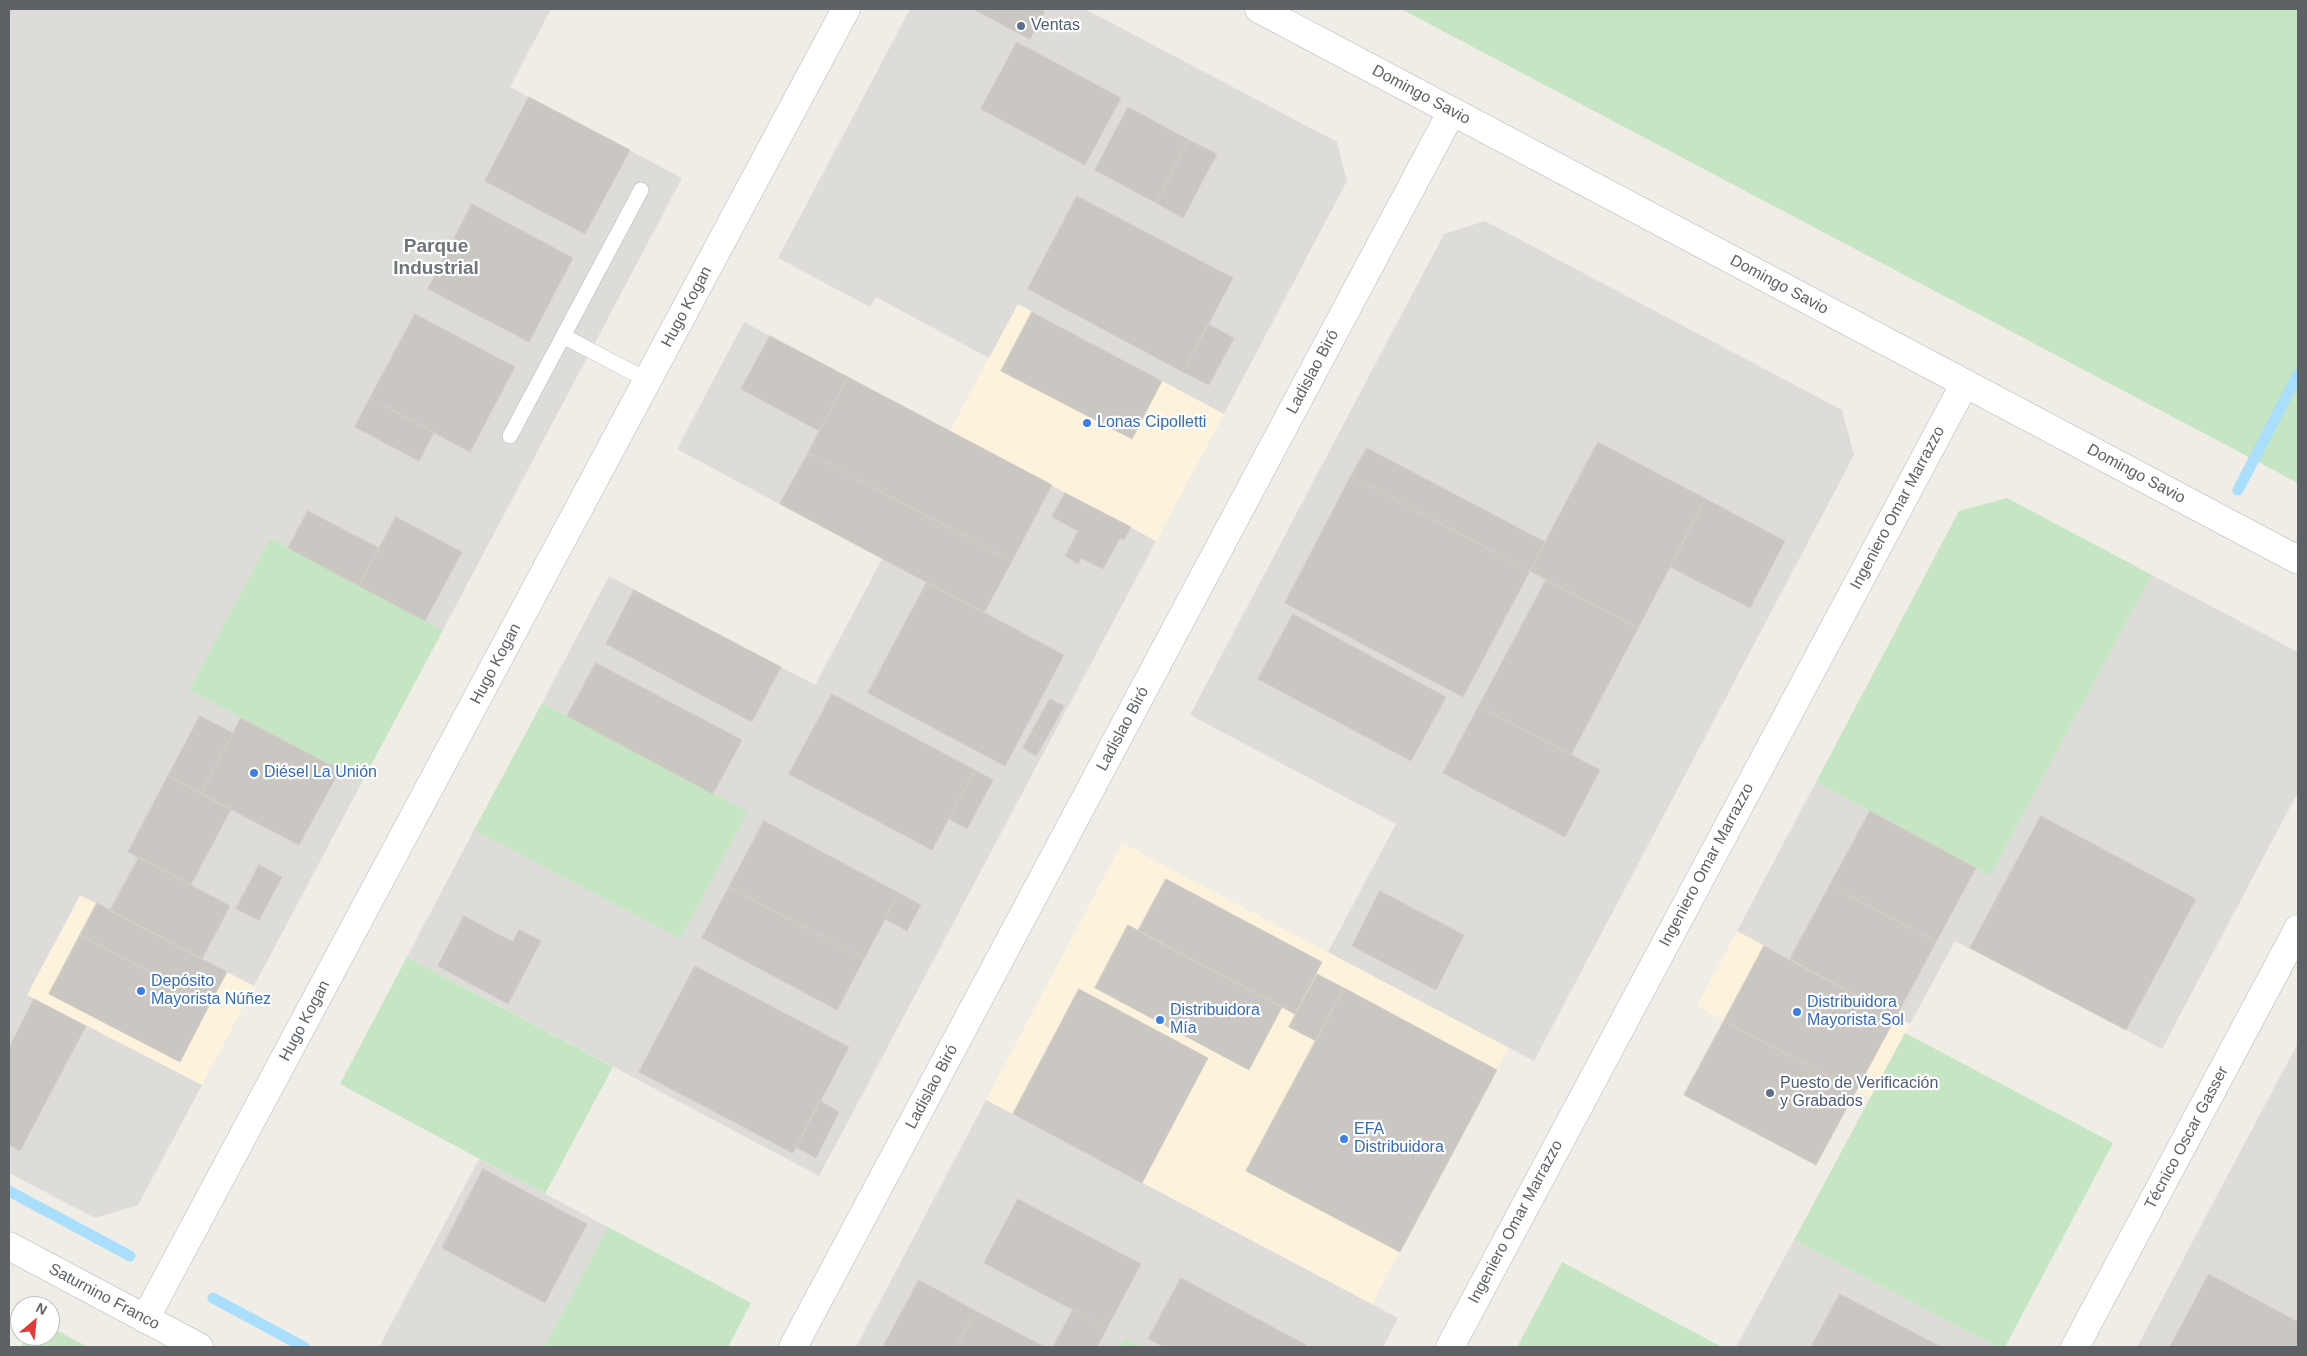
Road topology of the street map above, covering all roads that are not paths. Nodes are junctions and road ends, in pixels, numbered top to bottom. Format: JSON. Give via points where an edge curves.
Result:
{"nodes":[{"id":1,"x":846,"y":9,"type":"edge"},
{"id":2,"x":1259,"y":9,"type":"edge"},
{"id":3,"x":1452,"y":111,"type":"junction"},
{"id":4,"x":641,"y":190,"type":"dead end"},
{"id":5,"x":563,"y":336,"type":"junction"},
{"id":6,"x":647,"y":380,"type":"junction"},
{"id":7,"x":1965,"y":383,"type":"junction"},
{"id":8,"x":510,"y":436,"type":"dead end"},
{"id":9,"x":2298,"y":560,"type":"edge"},
{"id":10,"x":2298,"y":929,"type":"edge"},
{"id":11,"x":9,"y":1246,"type":"edge"},
{"id":12,"x":145,"y":1319,"type":"junction"},
{"id":13,"x":198,"y":1347,"type":"edge"},
{"id":14,"x":793,"y":1347,"type":"edge"},
{"id":15,"x":1450,"y":1347,"type":"edge"},
{"id":16,"x":2075,"y":1347,"type":"edge"}],
"edges":[{"from":1,"to":6,"type":"street","name":"Hugo Kogan"},
{"from":2,"to":3,"type":"street","name":"Domingo Savio"},
{"from":3,"to":7,"type":"street","name":"Domingo Savio"},
{"from":3,"to":14,"type":"street","name":"Ladislao Biró"},
{"from":4,"to":5,"type":"lane"},
{"from":5,"to":6,"type":"lane"},
{"from":5,"to":8,"type":"lane"},
{"from":6,"to":12,"type":"street","name":"Hugo Kogan"},
{"from":7,"to":9,"type":"street","name":"Domingo Savio"},
{"from":7,"to":15,"type":"street","name":"Ingeniero Omar Marrazzo"},
{"from":10,"to":16,"type":"street","name":"Técnico Oscar Gasser"},
{"from":11,"to":12,"type":"street","name":"Saturnino Franco"},
{"from":12,"to":13,"type":"street","name":"Saturnino Franco"}]}
